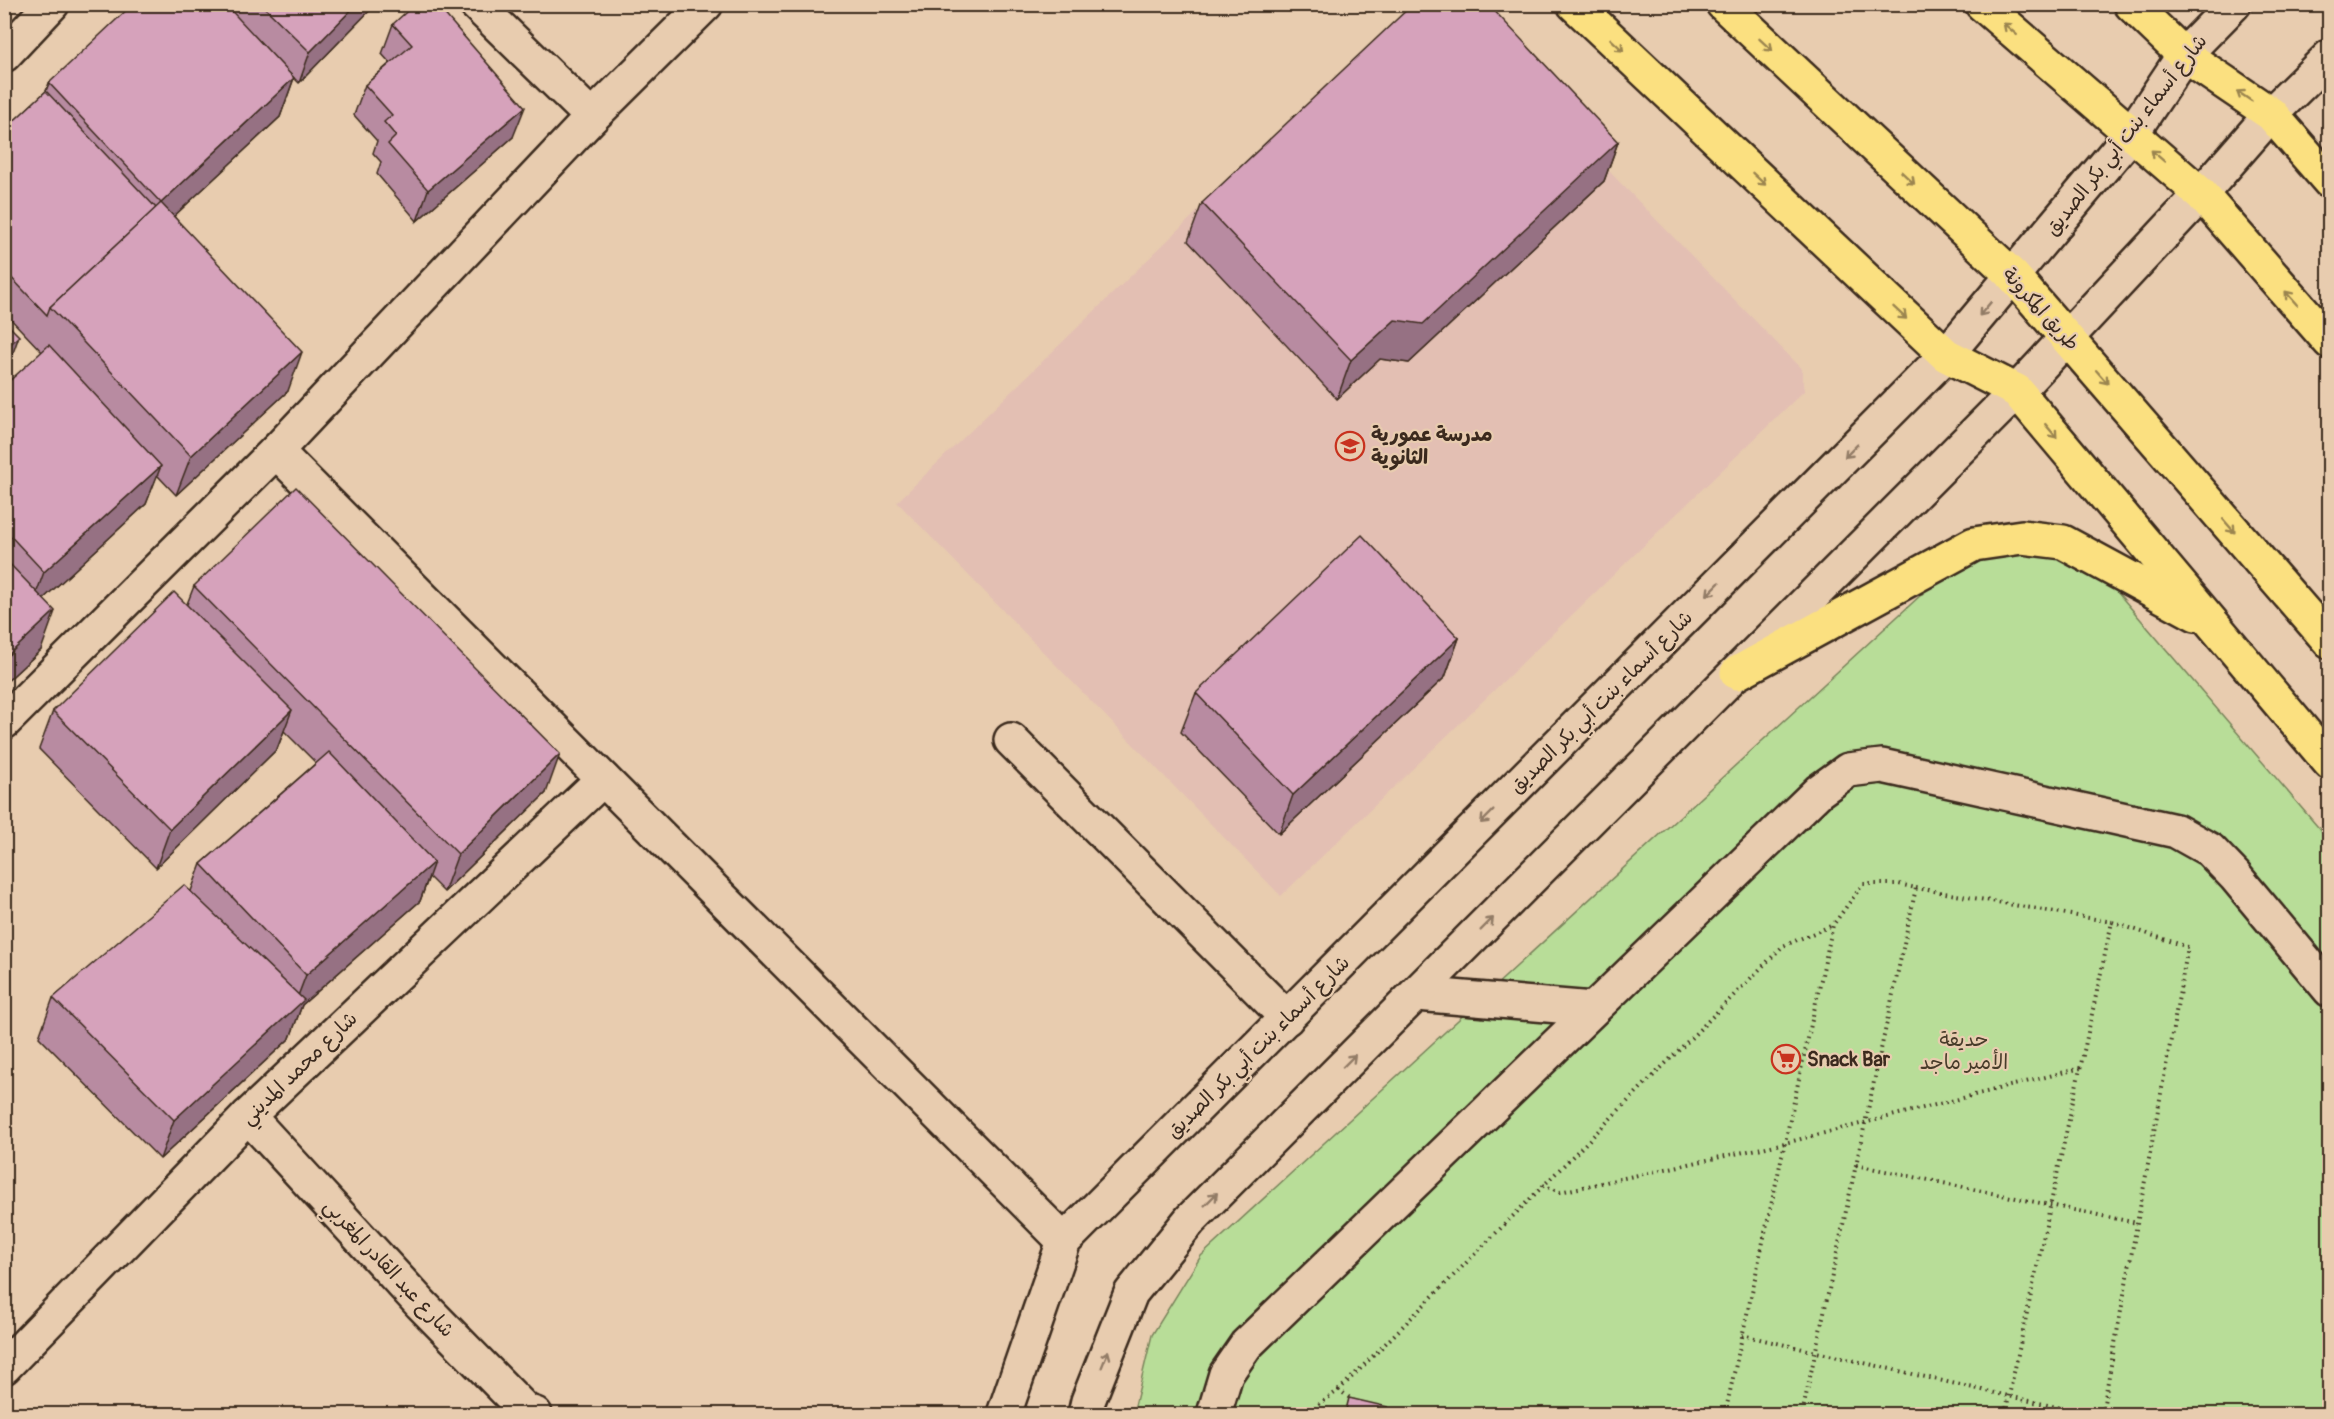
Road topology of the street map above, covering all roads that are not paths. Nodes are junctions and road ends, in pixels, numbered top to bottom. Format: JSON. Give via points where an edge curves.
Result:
{"nodes":[{"id":1,"x":52,"y":4,"type":"edge"},
{"id":2,"x":476,"y":4,"type":"edge"},
{"id":3,"x":706,"y":4,"type":"edge"},
{"id":4,"x":1574,"y":4,"type":"edge"},
{"id":5,"x":1723,"y":4,"type":"edge"},
{"id":6,"x":1982,"y":4,"type":"edge"},
{"id":7,"x":2131,"y":4,"type":"edge"},
{"id":8,"x":2234,"y":4,"type":"edge"},
{"id":9,"x":4,"y":55,"type":"edge"},
{"id":10,"x":2184,"y":55,"type":"junction"},
{"id":11,"x":2330,"y":56,"type":"edge"},
{"id":12,"x":2271,"y":114,"type":"junction"},
{"id":13,"x":592,"y":117,"type":"junction"},
{"id":14,"x":2132,"y":133,"type":"junction"},
{"id":15,"x":2330,"y":182,"type":"edge"},
{"id":16,"x":2201,"y":194,"type":"junction"},
{"id":17,"x":2013,"y":276,"type":"junction"},
{"id":18,"x":2067,"y":336,"type":"junction"},
{"id":19,"x":2330,"y":342,"type":"edge"},
{"id":20,"x":1946,"y":355,"type":"junction"},
{"id":21,"x":2017,"y":391,"type":"junction"},
{"id":22,"x":276,"y":451,"type":"junction"},
{"id":23,"x":2212,"y":623,"type":"junction"},
{"id":24,"x":2330,"y":642,"type":"edge"},
{"id":25,"x":1737,"y":674,"type":"junction"},
{"id":26,"x":4,"y":722,"type":"edge"},
{"id":27,"x":1011,"y":740,"type":"dead end"},
{"id":28,"x":2330,"y":763,"type":"edge"},
{"id":29,"x":603,"y":779,"type":"junction"},
{"id":30,"x":2330,"y":990,"type":"edge"},
{"id":31,"x":1417,"y":994,"type":"junction"},
{"id":32,"x":1593,"y":1009,"type":"junction"},
{"id":33,"x":1287,"y":1018,"type":"junction"},
{"id":34,"x":248,"y":1116,"type":"junction"},
{"id":35,"x":1064,"y":1241,"type":"junction"},
{"id":36,"x":4,"y":1367,"type":"edge"},
{"id":37,"x":535,"y":1414,"type":"edge"},
{"id":38,"x":1004,"y":1414,"type":"edge"},
{"id":39,"x":1085,"y":1414,"type":"edge"},
{"id":40,"x":1214,"y":1414,"type":"edge"}],
"edges":[{"from":1,"to":9,"type":"street"},
{"from":2,"to":13,"type":"street"},
{"from":3,"to":13,"type":"street"},
{"from":4,"to":20,"type":"main road","one_way":true},
{"from":5,"to":17,"type":"main road","name":"طريق المكرونة","one_way":true},
{"from":14,"to":6,"type":"main road","one_way":true},
{"from":7,"to":10,"type":"main road"},
{"from":8,"to":10,"type":"street","name":"شارع أسماء بنت أبي بكر الصديق"},
{"from":12,"to":10,"type":"main road","one_way":true},
{"from":10,"to":14,"type":"street","name":"شارع أسماء بنت أبي بكر الصديق"},
{"from":11,"to":12,"type":"street"},
{"from":12,"to":15,"type":"main road"},
{"from":12,"to":16,"type":"street"},
{"from":13,"to":22,"type":"street"},
{"from":16,"to":14,"type":"main road","one_way":true},
{"from":14,"to":17,"type":"street","name":"شارع أسماء بنت أبي بكر الصديق"},
{"from":16,"to":18,"type":"street"},
{"from":19,"to":16,"type":"main road","one_way":true},
{"from":17,"to":18,"type":"main road","name":"طريق المكرونة"},
{"from":17,"to":20,"type":"street","name":"شارع أسماء بنت أبي بكر الصديق","one_way":true},
{"from":18,"to":21,"type":"street"},
{"from":18,"to":24,"type":"main road","name":"طريق المكرونة","one_way":true},
{"from":20,"to":21,"type":"main road"},
{"from":20,"to":33,"type":"street","name":"شارع أسماء بنت أبي بكر الصديق","one_way":true},
{"from":21,"to":23,"type":"main road","one_way":true},
{"from":21,"to":25,"type":"street"},
{"from":22,"to":26,"type":"street"},
{"from":22,"to":29,"type":"street"},
{"from":23,"to":25,"type":"main road","via":[[2063,542],[2022,537],[1974,544]]},
{"from":23,"to":28,"type":"main road"},
{"from":31,"to":25,"type":"street","one_way":true},
{"from":27,"to":33,"type":"street"},
{"from":29,"to":34,"type":"street","name":"شارع محمد المديني"},
{"from":29,"to":35,"type":"street"},
{"from":30,"to":32,"type":"street","via":[[2210,850],[2176,831],[1882,765],[1848,770],[1819,791]]},
{"from":31,"to":32,"type":"street"},
{"from":39,"to":31,"type":"street","one_way":true,"via":[[1131,1293],[1190,1220]]},
{"from":32,"to":40,"type":"street","via":[[1246,1345],[1226,1374]]},
{"from":33,"to":35,"type":"street","name":"شارع أسماء بنت أبي بكر الصديق"},
{"from":34,"to":36,"type":"street","name":"شارع محمد المديني"},
{"from":34,"to":37,"type":"street","name":"شارع عبد القادر المغربي","via":[[421,1304],[526,1411]]},
{"from":35,"to":38,"type":"street","name":"شارع أسماء بنت أبي بكر الصديق"}]}
